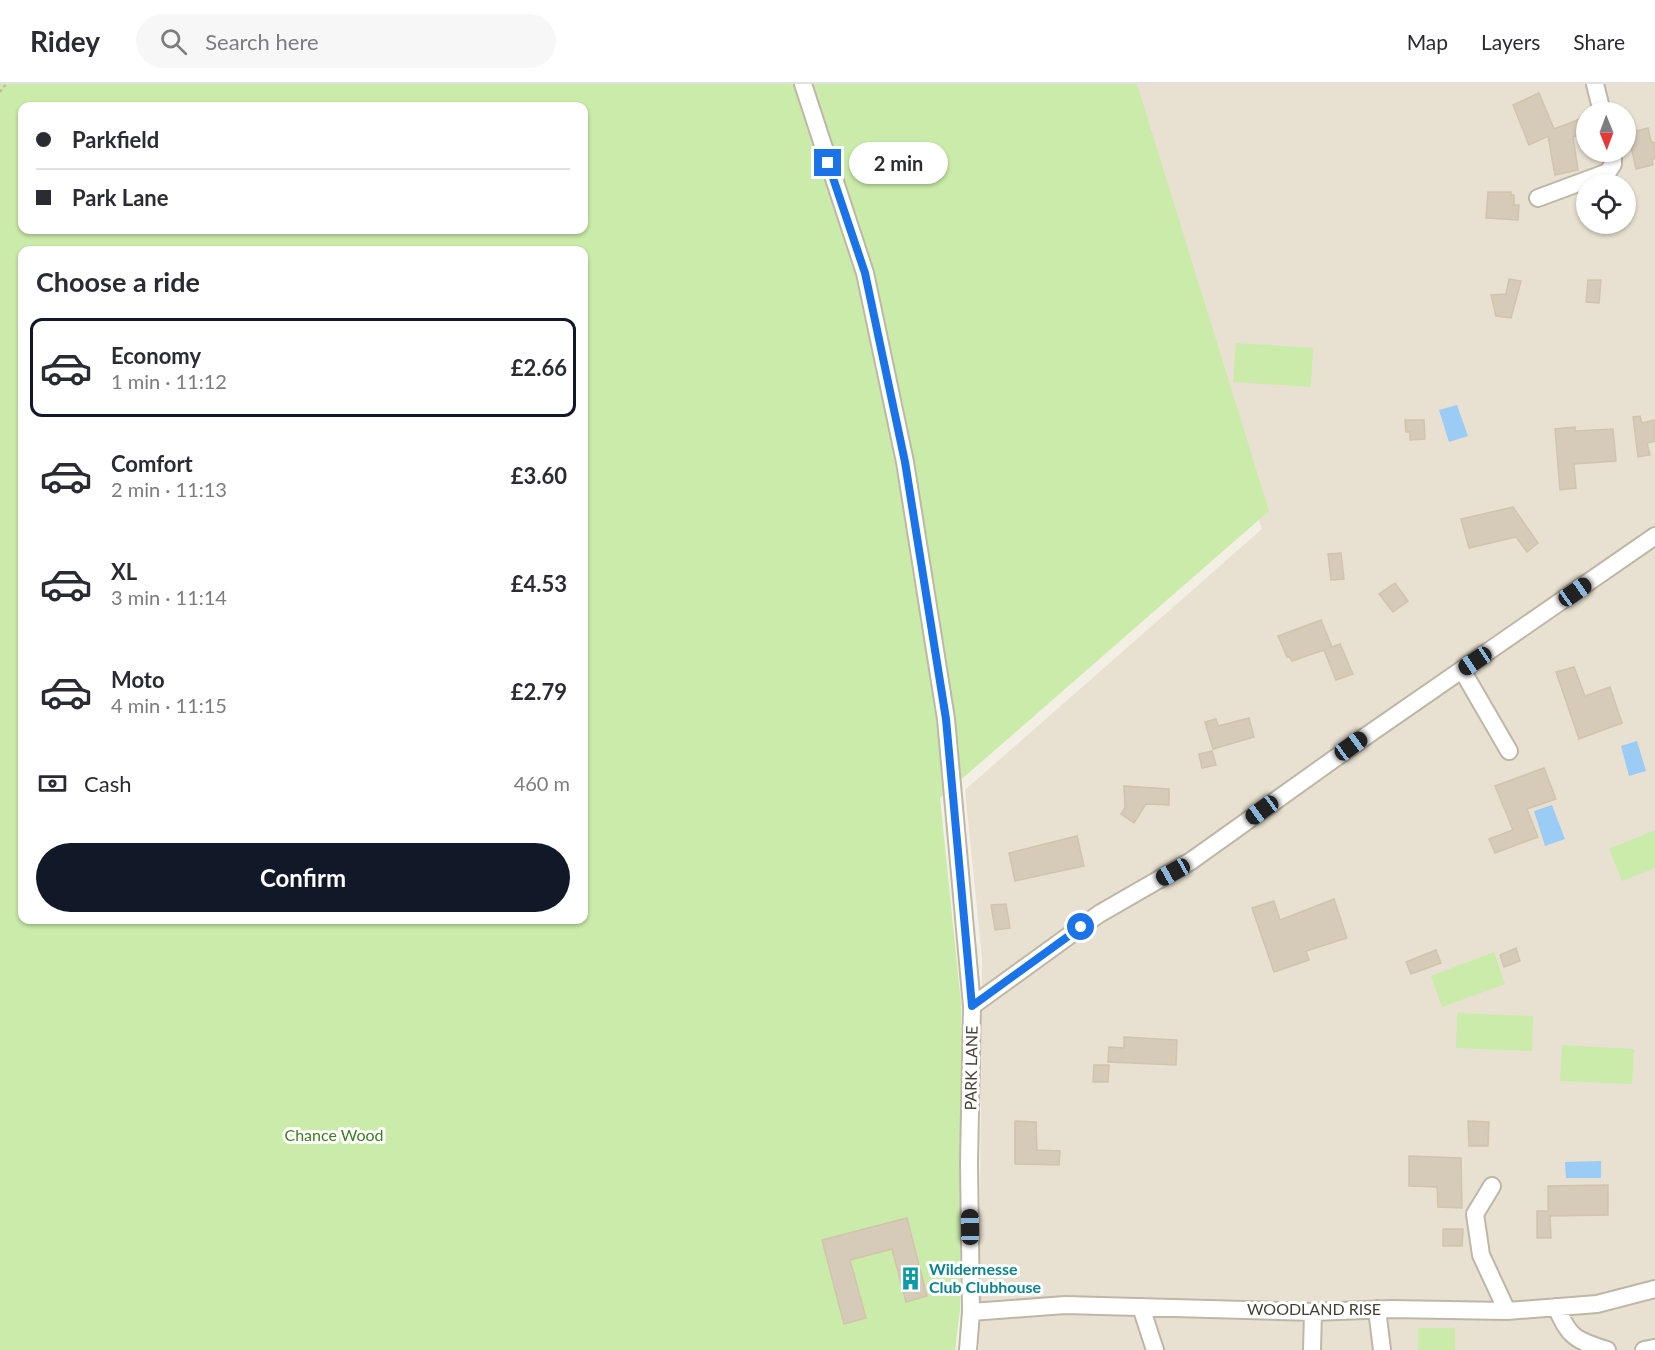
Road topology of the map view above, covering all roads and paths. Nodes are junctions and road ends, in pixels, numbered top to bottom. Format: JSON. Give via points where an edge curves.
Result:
{"nodes":[{"id":1,"x":6,"y":84,"type":"edge"},
{"id":2,"x":803,"y":84,"type":"edge"},
{"id":3,"x":1595,"y":84,"type":"edge"},
{"id":4,"x":0,"y":92,"type":"edge"},
{"id":5,"x":1600,"y":102,"type":"edge"},
{"id":6,"x":1613,"y":162,"type":"edge"},
{"id":7,"x":1538,"y":198,"type":"dead end"},
{"id":8,"x":1655,"y":536,"type":"edge"},
{"id":9,"x":1462,"y":670,"type":"junction"},
{"id":10,"x":1509,"y":751,"type":"dead end"},
{"id":11,"x":972,"y":1006,"type":"junction"},
{"id":12,"x":1492,"y":1186,"type":"dead end"},
{"id":13,"x":1655,"y":1289,"type":"edge"},
{"id":14,"x":1142,"y":1307,"type":"junction"},
{"id":15,"x":1556,"y":1307,"type":"junction"},
{"id":16,"x":1377,"y":1309,"type":"junction"},
{"id":17,"x":1507,"y":1311,"type":"junction"},
{"id":18,"x":971,"y":1312,"type":"junction"},
{"id":19,"x":1313,"y":1312,"type":"junction"},
{"id":20,"x":968,"y":1350,"type":"edge"},
{"id":21,"x":1155,"y":1350,"type":"edge"},
{"id":22,"x":1312,"y":1350,"type":"edge"},
{"id":23,"x":1382,"y":1350,"type":"edge"},
{"id":24,"x":1607,"y":1350,"type":"edge"}],
"edges":[{"from":1,"to":4,"type":"path"},
{"from":2,"to":11,"type":"street","name":"PARK LANE","via":[[865,273],[905,462],[946,719]]},
{"from":3,"to":5,"type":"street"},
{"from":6,"to":7,"type":"street","via":[[1608,172]]},
{"from":8,"to":9,"type":"street"},
{"from":9,"to":10,"type":"street"},
{"from":9,"to":11,"type":"street","via":[[1191,861],[1099,914]]},
{"from":11,"to":18,"type":"street","name":"PARK LANE"},
{"from":12,"to":17,"type":"street","via":[[1475,1215],[1481,1255]]},
{"from":13,"to":15,"type":"street","name":"WOODLAND RISE","via":[[1597,1304]]},
{"from":14,"to":18,"type":"street","name":"WOODLAND RISE","via":[[1065,1305]]},
{"from":14,"to":19,"type":"street","name":"WOODLAND RISE"},
{"from":14,"to":21,"type":"street"},
{"from":15,"to":17,"type":"street","name":"WOODLAND RISE"},
{"from":15,"to":24,"type":"street","via":[[1567,1331],[1583,1342]]},
{"from":16,"to":17,"type":"street","name":"WOODLAND RISE"},
{"from":16,"to":19,"type":"street","name":"WOODLAND RISE"},
{"from":16,"to":23,"type":"street"},
{"from":18,"to":20,"type":"street","name":"PARK LANE"},
{"from":19,"to":22,"type":"street"}]}
